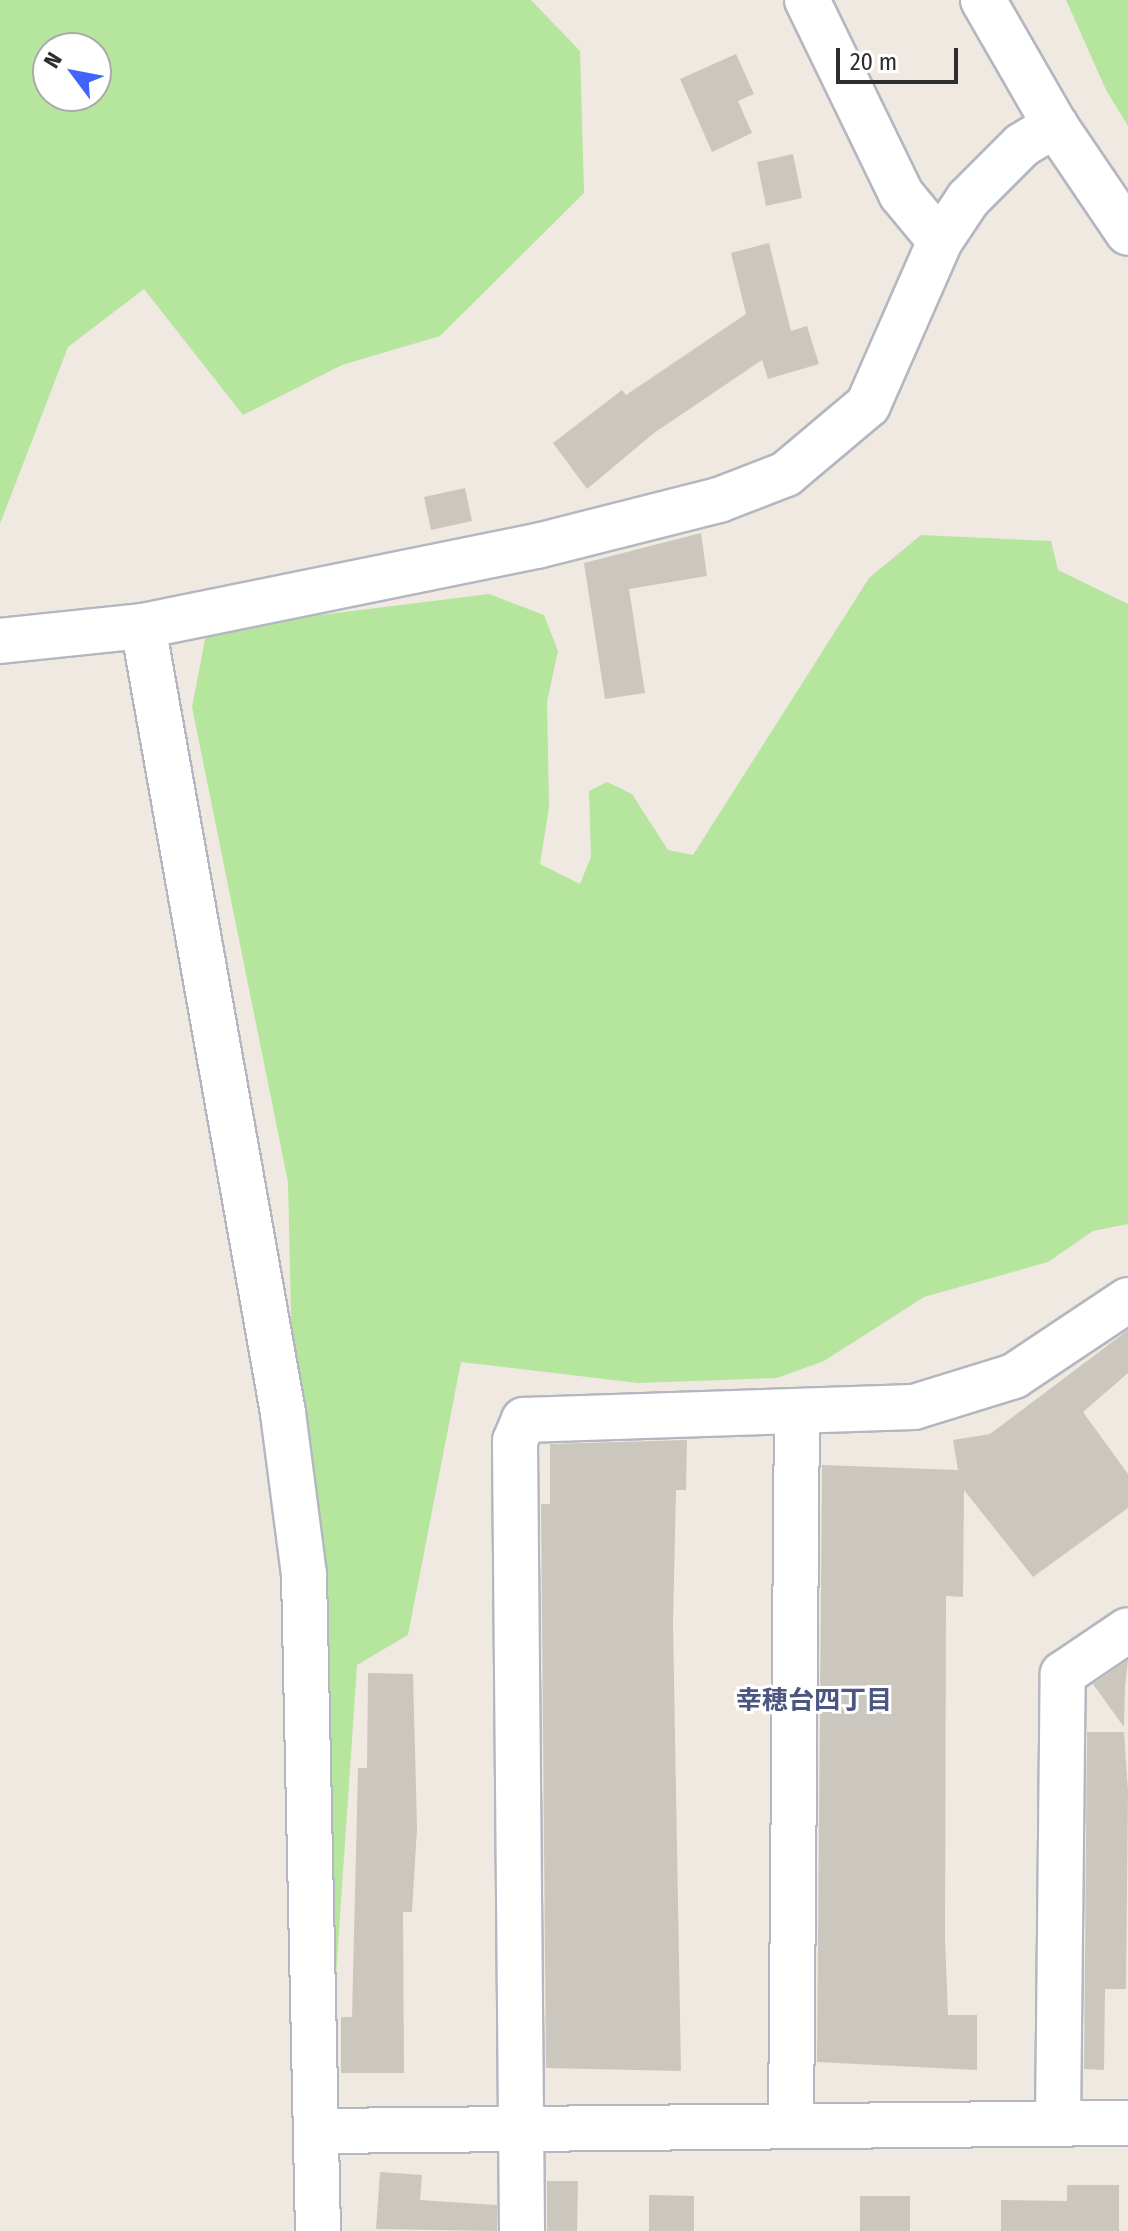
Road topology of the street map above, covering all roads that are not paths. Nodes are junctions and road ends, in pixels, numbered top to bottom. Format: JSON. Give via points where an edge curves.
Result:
{"nodes":[{"id":1,"x":807,"y":0,"type":"edge"},
{"id":2,"x":983,"y":0,"type":"edge"},
{"id":3,"x":1055,"y":125,"type":"junction"},
{"id":4,"x":1128,"y":233,"type":"edge"},
{"id":5,"x":940,"y":241,"type":"junction"},
{"id":6,"x":143,"y":626,"type":"junction"},
{"id":7,"x":0,"y":641,"type":"edge"},
{"id":8,"x":1128,"y":1300,"type":"edge"},
{"id":9,"x":797,"y":1413,"type":"junction"},
{"id":10,"x":1128,"y":1630,"type":"edge"},
{"id":11,"x":1058,"y":2122,"type":"junction"},
{"id":12,"x":1128,"y":2123,"type":"edge"},
{"id":13,"x":791,"y":2125,"type":"junction"},
{"id":14,"x":521,"y":2126,"type":"junction"},
{"id":15,"x":319,"y":2131,"type":"junction"},
{"id":16,"x":318,"y":2231,"type":"edge"},
{"id":17,"x":522,"y":2231,"type":"edge"}],
"edges":[{"from":1,"to":5,"type":"street","via":[[901,194]]},
{"from":2,"to":3,"type":"street"},
{"from":3,"to":4,"type":"street"},
{"from":3,"to":5,"type":"street","via":[[1022,145],[968,199]]},
{"from":5,"to":6,"type":"street","via":[[868,405],[786,474],[719,500],[537,546]]},
{"from":6,"to":7,"type":"street"},
{"from":6,"to":15,"type":"street","via":[[283,1413],[304,1575]]},
{"from":8,"to":9,"type":"street","via":[[1014,1376],[914,1407]]},
{"from":9,"to":13,"type":"street"},
{"from":9,"to":14,"type":"street","via":[[532,1416],[520,1427],[515,1441]]},
{"from":10,"to":11,"type":"street","via":[[1063,1674]]},
{"from":11,"to":12,"type":"street"},
{"from":11,"to":13,"type":"street"},
{"from":13,"to":14,"type":"street"},
{"from":14,"to":15,"type":"street"},
{"from":14,"to":17,"type":"street"},
{"from":15,"to":16,"type":"street"}]}
